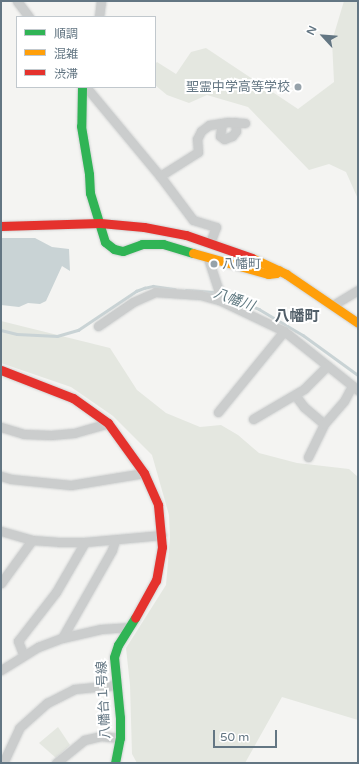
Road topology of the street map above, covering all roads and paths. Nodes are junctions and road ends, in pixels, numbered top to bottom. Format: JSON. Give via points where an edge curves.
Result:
{"nodes":[{"id":1,"x":17,"y":1,"type":"edge"},
{"id":2,"x":101,"y":1,"type":"edge"},
{"id":3,"x":28,"y":16,"type":"edge"},
{"id":4,"x":99,"y":16,"type":"edge"},
{"id":5,"x":82,"y":88,"type":"edge"},
{"id":6,"x":87,"y":88,"type":"edge"},
{"id":7,"x":235,"y":122,"type":"junction"},
{"id":8,"x":222,"y":123,"type":"junction"},
{"id":9,"x":245,"y":123,"type":"dead end"},
{"id":10,"x":160,"y":176,"type":"junction"},
{"id":11,"x":100,"y":223,"type":"junction"},
{"id":12,"x":1,"y":226,"type":"edge"},
{"id":13,"x":210,"y":243,"type":"junction"},
{"id":14,"x":208,"y":258,"type":"junction"},
{"id":15,"x":279,"y":270,"type":"junction"},
{"id":16,"x":358,"y":290,"type":"edge"},
{"id":17,"x":218,"y":295,"type":"junction"},
{"id":18,"x":333,"y":305,"type":"junction"},
{"id":19,"x":358,"y":323,"type":"edge"},
{"id":20,"x":98,"y":326,"type":"dead end"},
{"id":21,"x":284,"y":331,"type":"junction"},
{"id":22,"x":327,"y":366,"type":"junction"},
{"id":23,"x":1,"y":370,"type":"edge"},
{"id":24,"x":355,"y":388,"type":"edge"},
{"id":25,"x":295,"y":395,"type":"junction"},
{"id":26,"x":218,"y":412,"type":"dead end"},
{"id":27,"x":252,"y":419,"type":"dead end"},
{"id":28,"x":108,"y":423,"type":"junction"},
{"id":29,"x":324,"y":424,"type":"junction"},
{"id":30,"x":1,"y":427,"type":"edge"},
{"id":31,"x":308,"y":457,"type":"dead end"},
{"id":32,"x":144,"y":473,"type":"junction"},
{"id":33,"x":1,"y":476,"type":"edge"},
{"id":34,"x":1,"y":531,"type":"edge"},
{"id":35,"x":162,"y":535,"type":"junction"},
{"id":36,"x":32,"y":540,"type":"junction"},
{"id":37,"x":115,"y":540,"type":"junction"},
{"id":38,"x":85,"y":542,"type":"junction"},
{"id":39,"x":1,"y":583,"type":"edge"},
{"id":40,"x":128,"y":627,"type":"junction"},
{"id":41,"x":62,"y":638,"type":"junction"},
{"id":42,"x":23,"y":654,"type":"junction"},
{"id":43,"x":1,"y":670,"type":"edge"},
{"id":44,"x":116,"y":685,"type":"junction"},
{"id":45,"x":120,"y":738,"type":"junction"},
{"id":46,"x":3,"y":763,"type":"edge"},
{"id":47,"x":56,"y":763,"type":"edge"},
{"id":48,"x":115,"y":763,"type":"edge"}],
"edges":[{"from":1,"to":3,"type":"street"},
{"from":2,"to":4,"type":"street"},
{"from":5,"to":11,"type":"main road","via":[[81,126],[90,193]]},
{"from":6,"to":10,"type":"street"},
{"from":7,"to":8,"type":"street"},
{"from":7,"to":8,"type":"street","via":[[236,131],[224,139],[220,136]]},
{"from":7,"to":9,"type":"street"},
{"from":8,"to":10,"type":"street","via":[[209,125],[201,131],[198,152]]},
{"from":10,"to":13,"type":"street","via":[[193,220],[216,227]]},
{"from":11,"to":12,"type":"main road"},
{"from":11,"to":13,"type":"main road","via":[[144,227],[186,235]]},
{"from":11,"to":14,"type":"main road","via":[[105,242],[114,249],[123,251],[142,244],[163,244]]},
{"from":13,"to":15,"type":"main road"},
{"from":14,"to":15,"type":"main road","via":[[268,274]]},
{"from":14,"to":17,"type":"street"},
{"from":15,"to":18,"type":"main road"},
{"from":16,"to":18,"type":"street"},
{"from":17,"to":20,"type":"street","via":[[155,292],[133,302]]},
{"from":17,"to":21,"type":"street"},
{"from":18,"to":19,"type":"main road"},
{"from":21,"to":22,"type":"street"},
{"from":21,"to":26,"type":"street"},
{"from":22,"to":24,"type":"street"},
{"from":22,"to":25,"type":"street"},
{"from":23,"to":28,"type":"main road","name":"八幡台１号線","via":[[73,398]]},
{"from":24,"to":29,"type":"street"},
{"from":25,"to":27,"type":"street"},
{"from":25,"to":29,"type":"street","via":[[304,407]]},
{"from":28,"to":30,"type":"street","via":[[74,433],[51,435],[24,434]]},
{"from":28,"to":32,"type":"main road","name":"八幡台１号線"},
{"from":29,"to":31,"type":"street"},
{"from":32,"to":33,"type":"street","via":[[71,485]]},
{"from":32,"to":35,"type":"main road","name":"八幡台１号線","via":[[158,505]]},
{"from":34,"to":36,"type":"street"},
{"from":35,"to":37,"type":"street"},
{"from":35,"to":40,"type":"main road","name":"八幡台１号線","via":[[156,580]]},
{"from":36,"to":38,"type":"street"},
{"from":36,"to":39,"type":"street"},
{"from":37,"to":38,"type":"street"},
{"from":37,"to":41,"type":"street","via":[[112,550]]},
{"from":38,"to":42,"type":"street","via":[[56,592],[18,641]]},
{"from":40,"to":41,"type":"street","via":[[101,629]]},
{"from":40,"to":44,"type":"main road","name":"八幡台１号線","via":[[116,651]]},
{"from":41,"to":42,"type":"street"},
{"from":42,"to":43,"type":"street"},
{"from":44,"to":45,"type":"main road","name":"八幡台１号線"},
{"from":44,"to":46,"type":"street","via":[[74,690],[47,703],[19,728]]},
{"from":45,"to":47,"type":"street","via":[[101,736],[84,740]]},
{"from":45,"to":48,"type":"main road","name":"八幡台１号線"}]}
